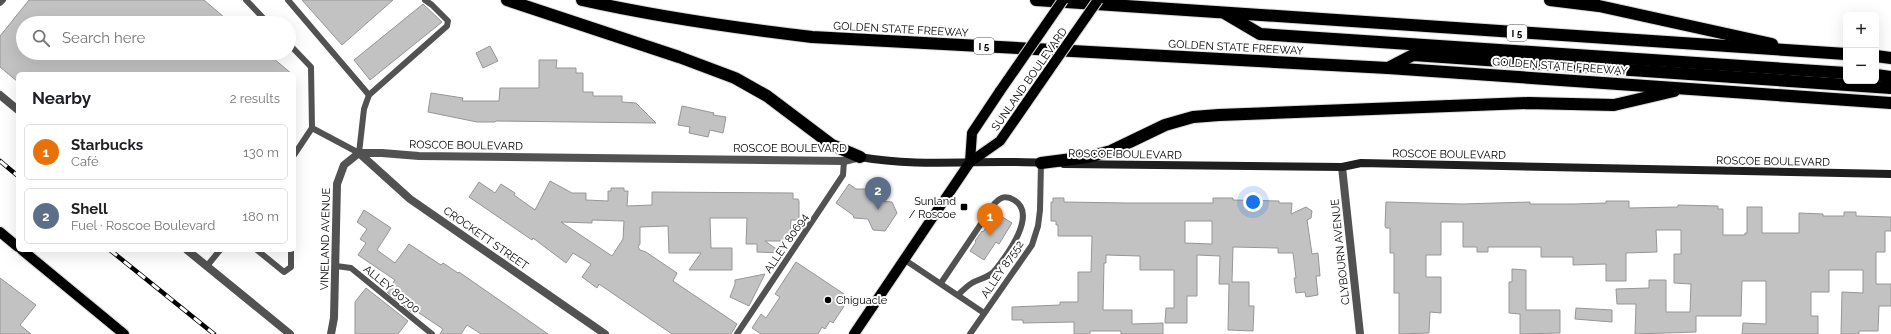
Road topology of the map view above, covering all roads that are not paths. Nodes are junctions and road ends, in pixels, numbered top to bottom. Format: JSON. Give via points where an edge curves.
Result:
{"nodes":[{"id":1,"x":3,"y":0,"type":"edge"},
{"id":2,"x":246,"y":0,"type":"edge"},
{"id":3,"x":288,"y":0,"type":"edge"},
{"id":4,"x":425,"y":0,"type":"edge"},
{"id":5,"x":507,"y":0,"type":"edge"},
{"id":6,"x":583,"y":0,"type":"edge"},
{"id":7,"x":1036,"y":0,"type":"edge"},
{"id":8,"x":1063,"y":0,"type":"edge"},
{"id":9,"x":1098,"y":0,"type":"edge"},
{"id":10,"x":1550,"y":0,"type":"edge"},
{"id":11,"x":0,"y":3,"type":"edge"},
{"id":12,"x":1223,"y":13,"type":"junction"},
{"id":13,"x":261,"y":16,"type":"edge"},
{"id":14,"x":296,"y":51,"type":"edge"},
{"id":15,"x":1810,"y":52,"type":"junction"},
{"id":16,"x":1843,"y":54,"type":"edge"},
{"id":17,"x":1879,"y":56,"type":"edge"},
{"id":18,"x":1891,"y":58,"type":"edge"},
{"id":19,"x":1388,"y":68,"type":"junction"},
{"id":20,"x":1843,"y":73,"type":"edge"},
{"id":21,"x":1879,"y":76,"type":"edge"},
{"id":22,"x":1891,"y":77,"type":"edge"},
{"id":23,"x":1686,"y":88,"type":"junction"},
{"id":24,"x":1891,"y":88,"type":"edge"},
{"id":25,"x":0,"y":95,"type":"edge"},
{"id":26,"x":369,"y":95,"type":"junction"},
{"id":27,"x":1891,"y":103,"type":"edge"},
{"id":28,"x":16,"y":108,"type":"edge"},
{"id":29,"x":312,"y":128,"type":"junction"},
{"id":30,"x":296,"y":152,"type":"edge"},
{"id":31,"x":359,"y":153,"type":"junction"},
{"id":32,"x":860,"y":157,"type":"junction"},
{"id":33,"x":844,"y":161,"type":"junction"},
{"id":34,"x":970,"y":162,"type":"junction"},
{"id":35,"x":1041,"y":162,"type":"junction"},
{"id":36,"x":1342,"y":167,"type":"junction"},
{"id":37,"x":1891,"y":174,"type":"edge"},
{"id":38,"x":0,"y":232,"type":"edge"},
{"id":39,"x":16,"y":245,"type":"edge"},
{"id":40,"x":24,"y":252,"type":"edge"},
{"id":41,"x":190,"y":252,"type":"edge"},
{"id":42,"x":218,"y":252,"type":"edge"},
{"id":43,"x":259,"y":252,"type":"edge"},
{"id":44,"x":291,"y":252,"type":"edge"},
{"id":45,"x":905,"y":260,"type":"junction"},
{"id":46,"x":207,"y":266,"type":"junction"},
{"id":47,"x":336,"y":266,"type":"junction"},
{"id":48,"x":941,"y":283,"type":"junction"},
{"id":49,"x":958,"y":295,"type":"junction"},
{"id":50,"x":984,"y":313,"type":"junction"},
{"id":51,"x":124,"y":334,"type":"edge"},
{"id":52,"x":290,"y":334,"type":"edge"},
{"id":53,"x":331,"y":334,"type":"edge"},
{"id":54,"x":432,"y":334,"type":"edge"},
{"id":55,"x":605,"y":334,"type":"edge"},
{"id":56,"x":737,"y":334,"type":"edge"},
{"id":57,"x":854,"y":334,"type":"edge"},
{"id":58,"x":970,"y":334,"type":"edge"},
{"id":59,"x":1360,"y":334,"type":"edge"}],
"edges":[{"from":1,"to":11,"type":"lane"},
{"from":2,"to":13,"type":"lane"},
{"from":3,"to":26,"type":"lane"},
{"from":4,"to":26,"type":"lane","via":[[448,21],[447,26]]},
{"from":5,"to":32,"type":"highway","via":[[735,78],[767,96],[832,145]]},
{"from":6,"to":19,"type":"highway","name":"GOLDEN STATE FREEWAY","number":"I 5","via":[[730,28],[812,37]]},
{"from":7,"to":12,"type":"highway","number":"I 5"},
{"from":8,"to":34,"type":"main road","name":"SUNLAND BOULEVARD","bridge":true,"via":[[972,133]]},
{"from":9,"to":34,"type":"main road","name":"SUNLAND BOULEVARD","bridge":true,"via":[[1000,141]]},
{"from":10,"to":15,"type":"highway","via":[[1599,6]]},
{"from":12,"to":15,"type":"highway","number":"I 5"},
{"from":12,"to":20,"type":"highway","via":[[1260,34]]},
{"from":14,"to":29,"type":"lane","via":[[311,67]]},
{"from":15,"to":16,"type":"highway","number":"I 5"},
{"from":17,"to":18,"type":"highway"},
{"from":19,"to":23,"type":"highway","name":"GOLDEN STATE FREEWAY","number":"I 5"},
{"from":19,"to":24,"type":"highway","via":[[1413,55]]},
{"from":21,"to":22,"type":"highway"},
{"from":23,"to":27,"type":"highway","name":"GOLDEN STATE FREEWAY","number":"I 5"},
{"from":23,"to":35,"type":"highway","via":[[1614,105],[1528,103],[1193,117],[1165,125],[1111,151],[1088,157]]},
{"from":25,"to":28,"type":"street"},
{"from":26,"to":31,"type":"lane","via":[[364,109]]},
{"from":29,"to":30,"type":"lane"},
{"from":29,"to":31,"type":"lane"},
{"from":31,"to":33,"type":"street","name":"ROSCOE BOULEVARD","via":[[419,156]]},
{"from":31,"to":47,"type":"street","name":"VINELAND AVENUE","via":[[344,165],[337,184]]},
{"from":31,"to":55,"type":"street","name":"CROCKETT STREET","via":[[410,199]]},
{"from":32,"to":33,"type":"street","name":"ROSCOE BOULEVARD"},
{"from":32,"to":34,"type":"main road","name":"ROSCOE BOULEVARD","via":[[880,161]]},
{"from":33,"to":56,"type":"lane","name":"ALLEY 80694","via":[[843,175]]},
{"from":34,"to":35,"type":"main road","name":"ROSCOE BOULEVARD"},
{"from":34,"to":45,"type":"main road","name":"SUNLAND BOULEVARD"},
{"from":35,"to":36,"type":"main road","name":"ROSCOE BOULEVARD","via":[[1085,166]]},
{"from":35,"to":50,"type":"lane","name":"ALLEY 87552","via":[[1040,210],[1033,240]]},
{"from":36,"to":37,"type":"main road","name":"ROSCOE BOULEVARD","via":[[1361,163]]},
{"from":36,"to":59,"type":"street","name":"CLYBOURN AVENUE"},
{"from":38,"to":39,"type":"main road"},
{"from":40,"to":51,"type":"main road"},
{"from":41,"to":46,"type":"street"},
{"from":42,"to":46,"type":"lane"},
{"from":43,"to":44,"type":"lane","via":[[284,272],[291,267]]},
{"from":45,"to":48,"type":"lane"},
{"from":45,"to":57,"type":"main road","name":"SUNLAND BOULEVARD"},
{"from":46,"to":52,"type":"street"},
{"from":47,"to":53,"type":"street","name":"VINELAND AVENUE"},
{"from":47,"to":54,"type":"lane","name":"ALLEY 80700","via":[[351,268]]},
{"from":48,"to":49,"type":"lane"},
{"from":48,"to":49,"type":"lane","via":[[995,203],[1001,198],[1015,200],[1023,211],[1023,223],[1018,236],[995,271],[972,282]]},
{"from":49,"to":50,"type":"lane"},
{"from":50,"to":58,"type":"lane","name":"ALLEY 87552"}]}
